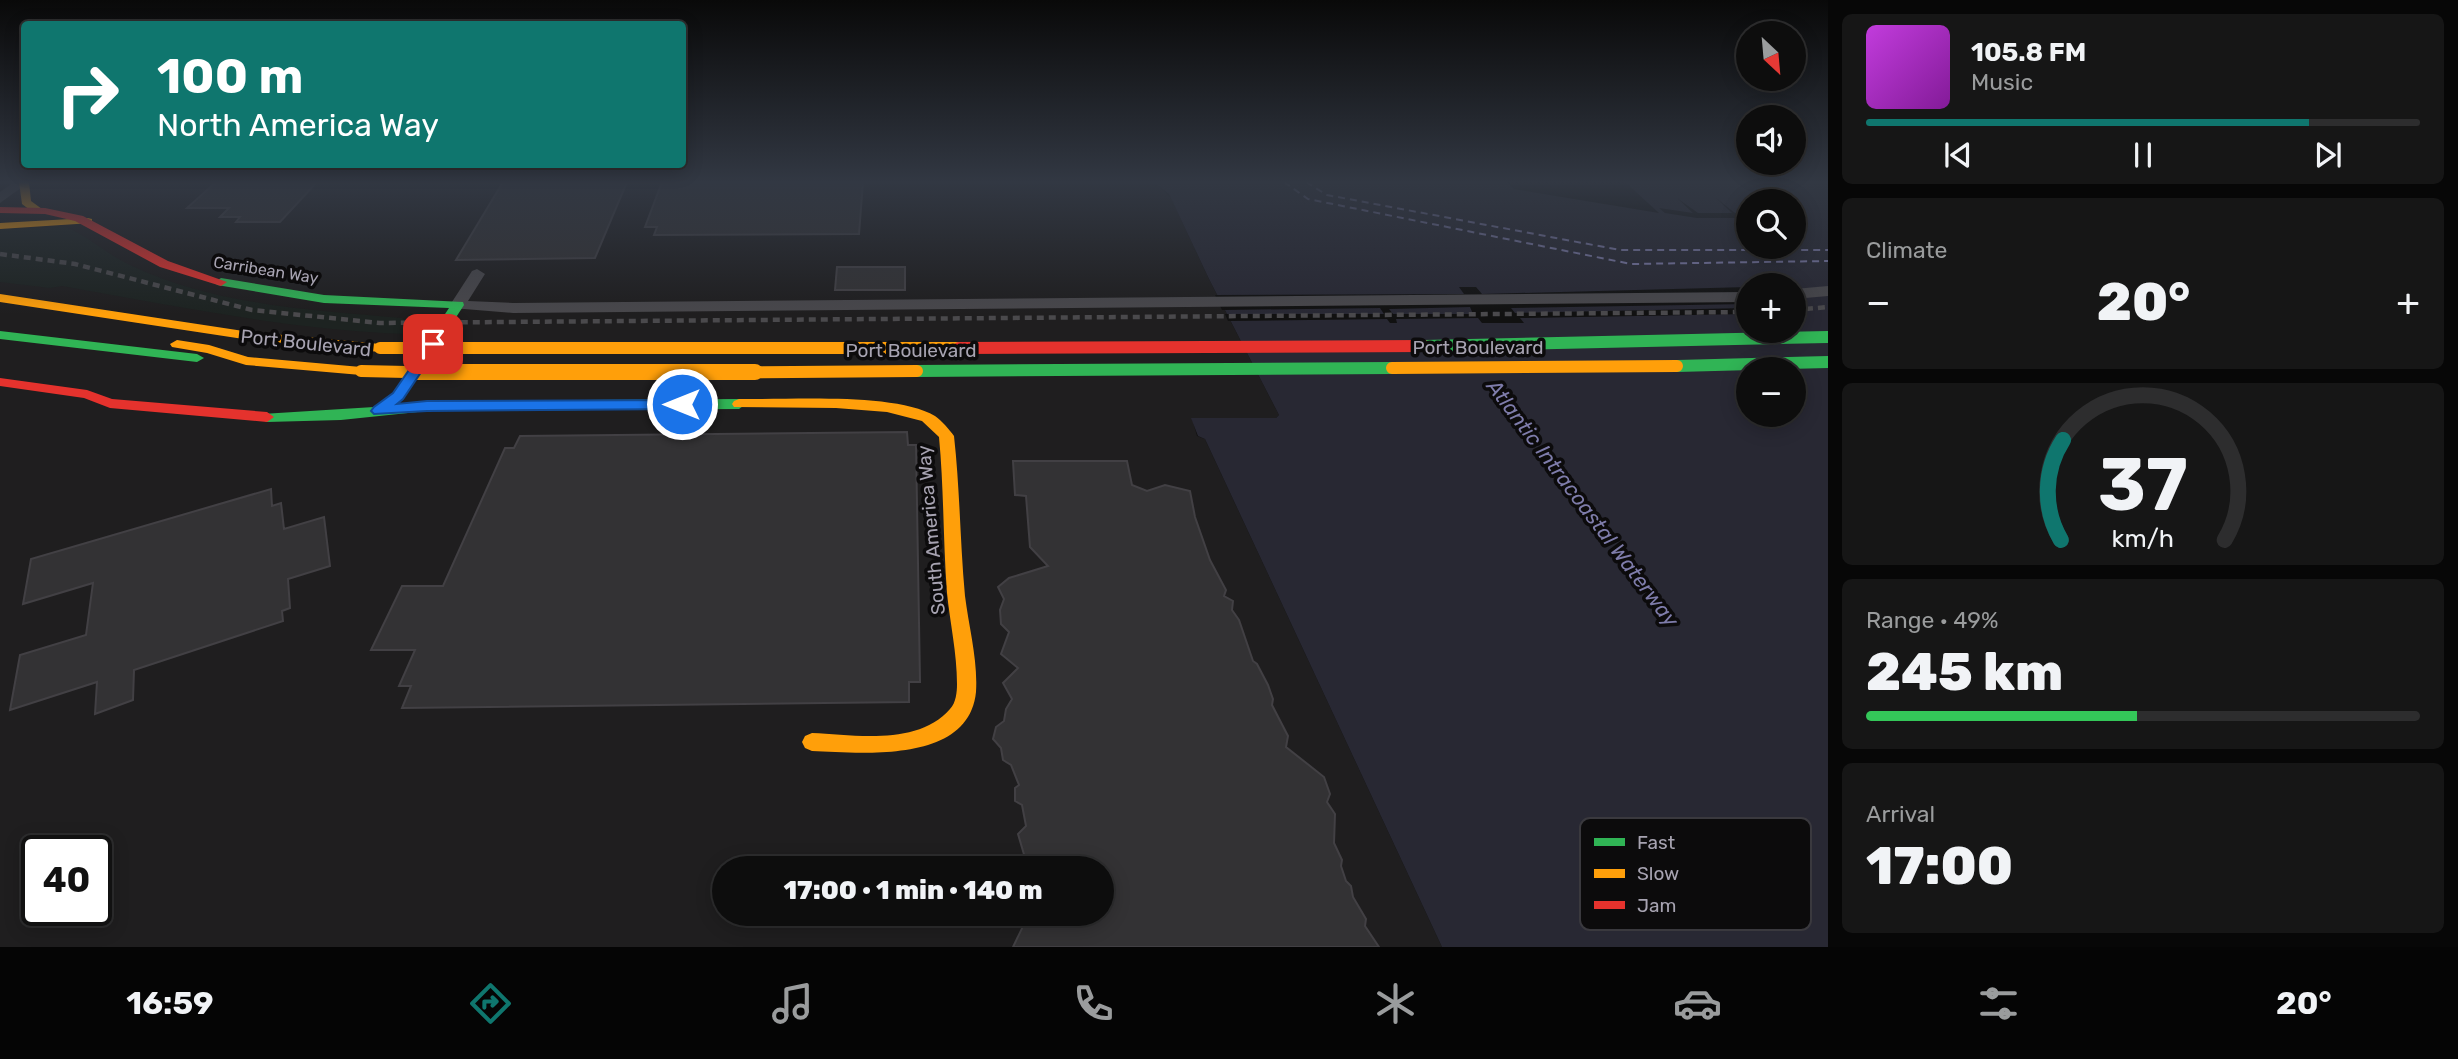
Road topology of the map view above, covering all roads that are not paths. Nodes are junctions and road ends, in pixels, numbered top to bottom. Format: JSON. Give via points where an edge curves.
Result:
{"nodes":[{"id":1,"x":97,"y":226,"type":"edge"},
{"id":2,"x":477,"y":274,"type":"dead end"},
{"id":3,"x":1828,"y":291,"type":"edge"},
{"id":4,"x":1806,"y":293,"type":"edge"},
{"id":5,"x":0,"y":298,"type":"edge"},
{"id":6,"x":1736,"y":298,"type":"edge"},
{"id":7,"x":457,"y":305,"type":"junction"},
{"id":8,"x":63,"y":326,"type":"dead end"},
{"id":9,"x":0,"y":335,"type":"edge"},
{"id":10,"x":1828,"y":337,"type":"edge"},
{"id":11,"x":246,"y":361,"type":"junction"},
{"id":12,"x":1828,"y":362,"type":"edge"},
{"id":13,"x":0,"y":382,"type":"edge"},
{"id":14,"x":379,"y":411,"type":"junction"},
{"id":15,"x":812,"y":742,"type":"dead end"}],
"edges":[{"from":1,"to":7,"type":"main road","name":"Carribean Way","via":[[153,261],[204,277],[295,294]]},
{"from":2,"to":7,"type":"street"},
{"from":3,"to":4,"type":"street"},
{"from":5,"to":10,"type":"main road","name":"Port Boulevard","bridge":true,"via":[[250,336],[380,348],[1547,345]]},
{"from":6,"to":7,"type":"street"},
{"from":7,"to":14,"type":"main road","via":[[398,396]]},
{"from":8,"to":11,"type":"main road","name":"Port Boulevard","via":[[209,349]]},
{"from":9,"to":11,"type":"main road"},
{"from":11,"to":12,"type":"main road","name":"Port Boulevard","bridge":true,"via":[[361,371],[502,374]]},
{"from":13,"to":14,"type":"main road","name":"South America Way","via":[[87,394],[110,403],[254,417]]},
{"from":14,"to":15,"type":"main road","name":"South America Way","via":[[427,406],[742,404],[880,407],[930,419],[946,436],[948,450],[966,686],[963,707],[945,726],[911,740]]}]}
